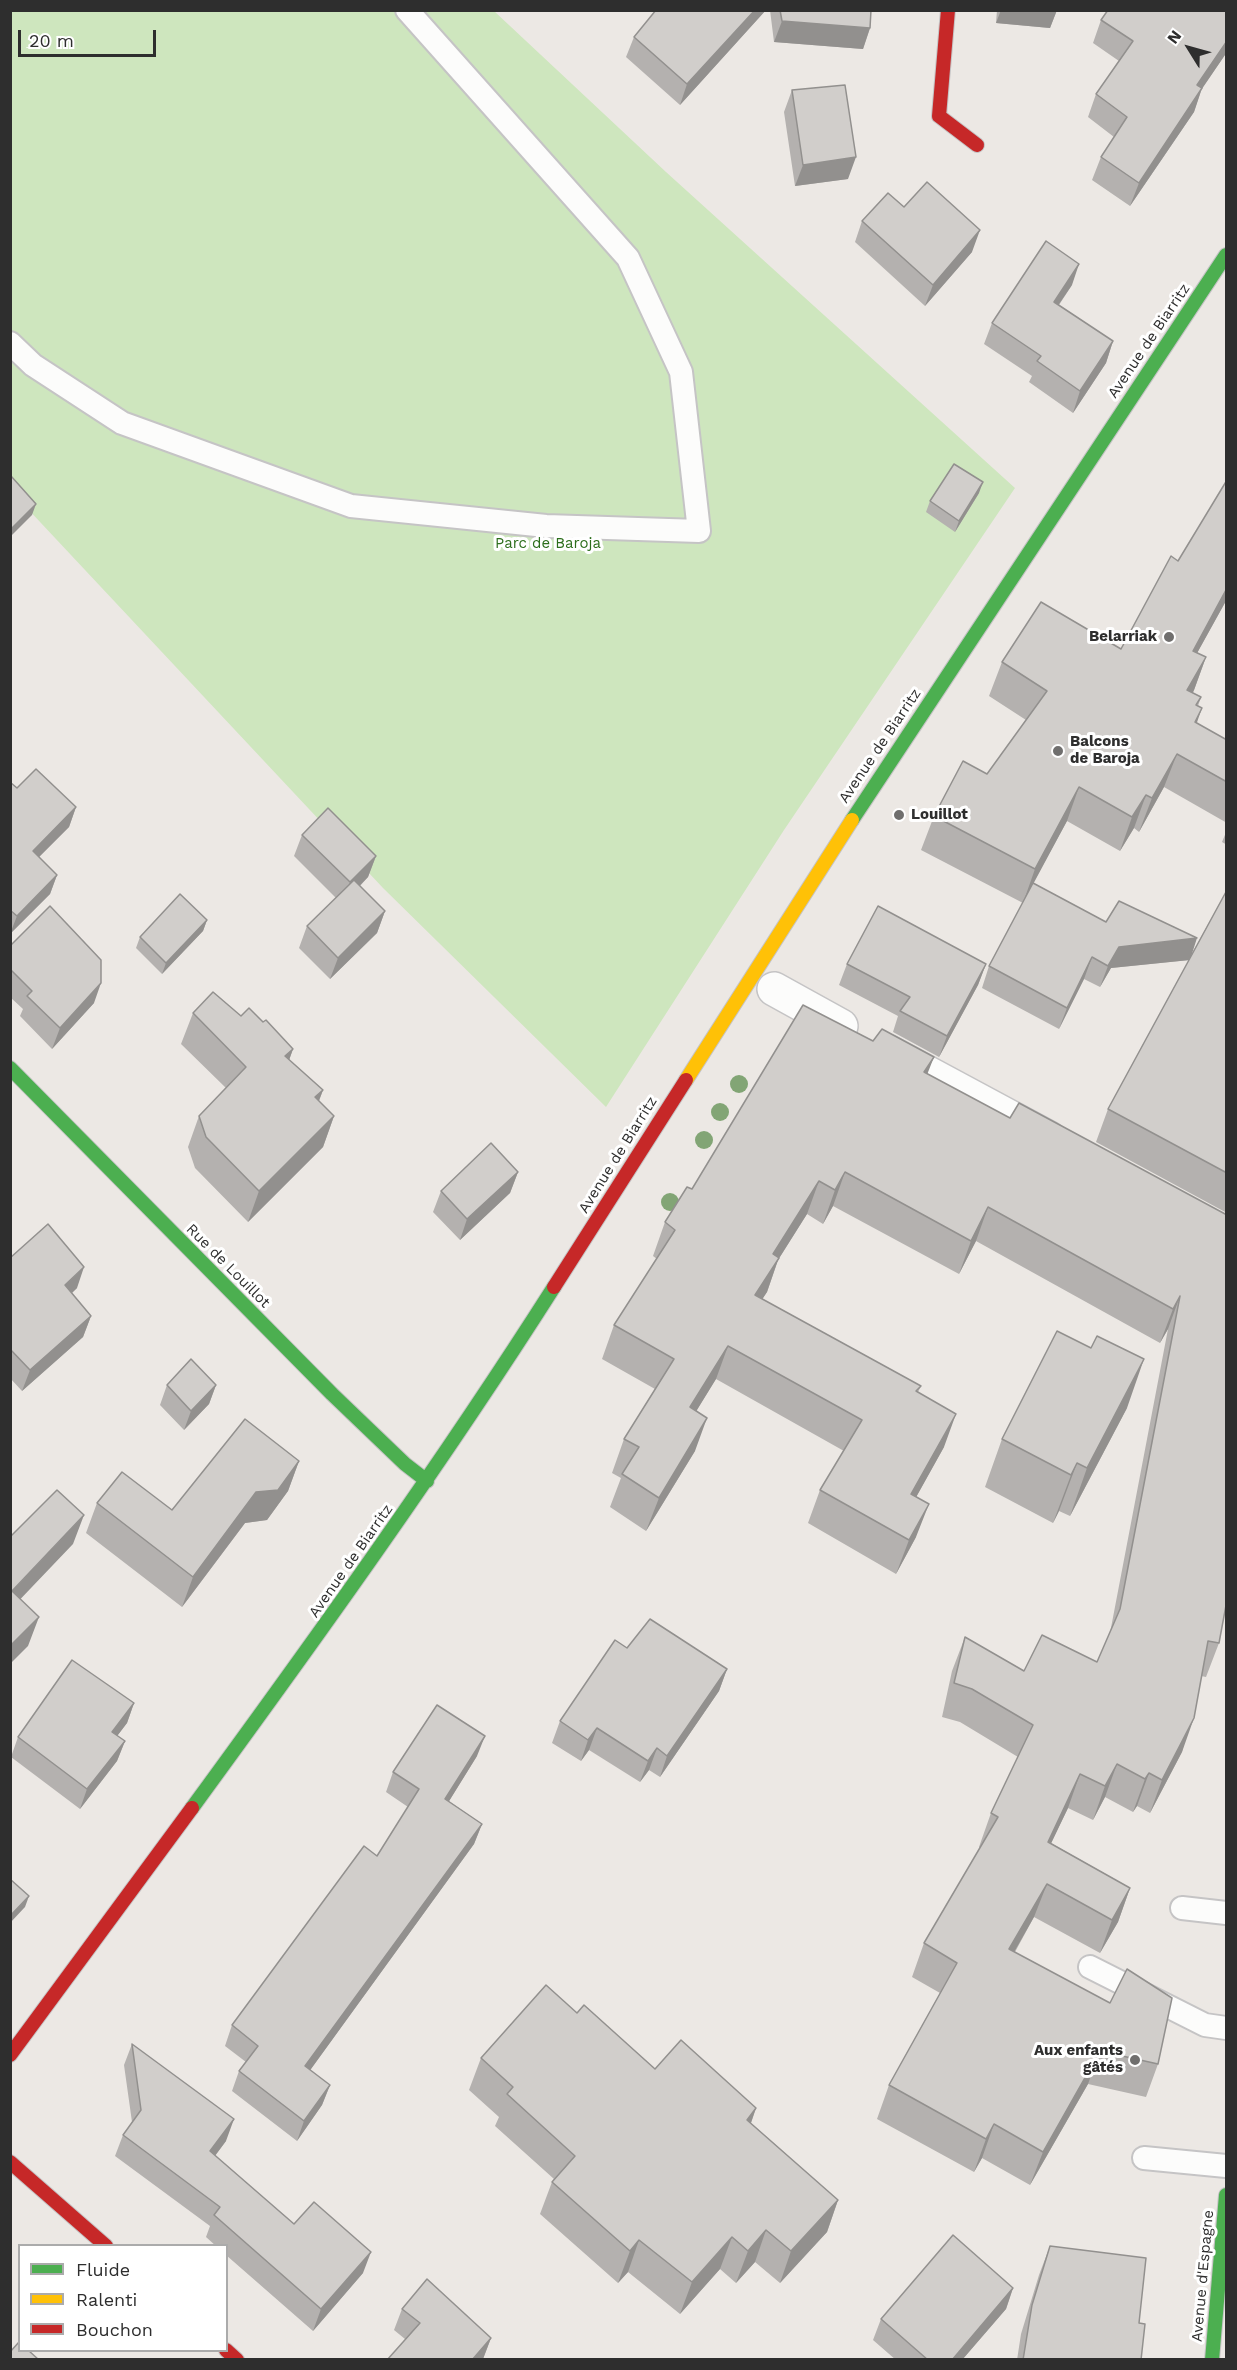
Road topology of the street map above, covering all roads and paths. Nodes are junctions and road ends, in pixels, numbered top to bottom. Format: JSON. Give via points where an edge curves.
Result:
{"nodes":[{"id":1,"x":407,"y":10,"type":"edge"},
{"id":2,"x":948,"y":10,"type":"edge"},
{"id":3,"x":976,"y":145,"type":"dead end"},
{"id":4,"x":1227,"y":255,"type":"edge"},
{"id":5,"x":10,"y":343,"type":"edge"},
{"id":6,"x":774,"y":989,"type":"dead end"},
{"id":7,"x":10,"y":1068,"type":"edge"},
{"id":8,"x":1079,"y":1155,"type":"edge"},
{"id":9,"x":427,"y":1481,"type":"junction"},
{"id":10,"x":1182,"y":1908,"type":"dead end"},
{"id":11,"x":1227,"y":1913,"type":"edge"},
{"id":12,"x":1090,"y":1967,"type":"dead end"},
{"id":13,"x":1227,"y":2028,"type":"edge"},
{"id":14,"x":10,"y":2055,"type":"edge"},
{"id":15,"x":1144,"y":2158,"type":"dead end"},
{"id":16,"x":10,"y":2162,"type":"edge"},
{"id":17,"x":1227,"y":2166,"type":"edge"},
{"id":18,"x":1227,"y":2194,"type":"edge"},
{"id":19,"x":1225,"y":2221,"type":"edge"},
{"id":20,"x":104,"y":2244,"type":"edge"},
{"id":21,"x":1221,"y":2318,"type":"edge"},
{"id":22,"x":1212,"y":2360,"type":"edge"}],
"edges":[{"from":1,"to":5,"type":"lane","via":[[628,258],[681,372],[699,531],[546,526],[351,506],[122,423],[33,365]]},
{"from":2,"to":3,"type":"main road","via":[[939,116]]},
{"from":4,"to":9,"type":"main road","name":"Avenue de Biarritz","via":[[855,813],[480,1404]]},
{"from":6,"to":8,"type":"street"},
{"from":7,"to":9,"type":"main road","name":"Rue de Louillot","via":[[332,1394]]},
{"from":9,"to":14,"type":"main road","name":"Avenue de Biarritz","via":[[236,1750]]},
{"from":10,"to":11,"type":"lane"},
{"from":12,"to":13,"type":"lane","via":[[1205,2025]]},
{"from":15,"to":17,"type":"lane"},
{"from":16,"to":20,"type":"main road"},
{"from":18,"to":19,"type":"main road","name":"Avenue d'Espagne"},
{"from":19,"to":21,"type":"main road","name":"Avenue d'Espagne"},
{"from":21,"to":22,"type":"main road","name":"Avenue d'Espagne"}]}
